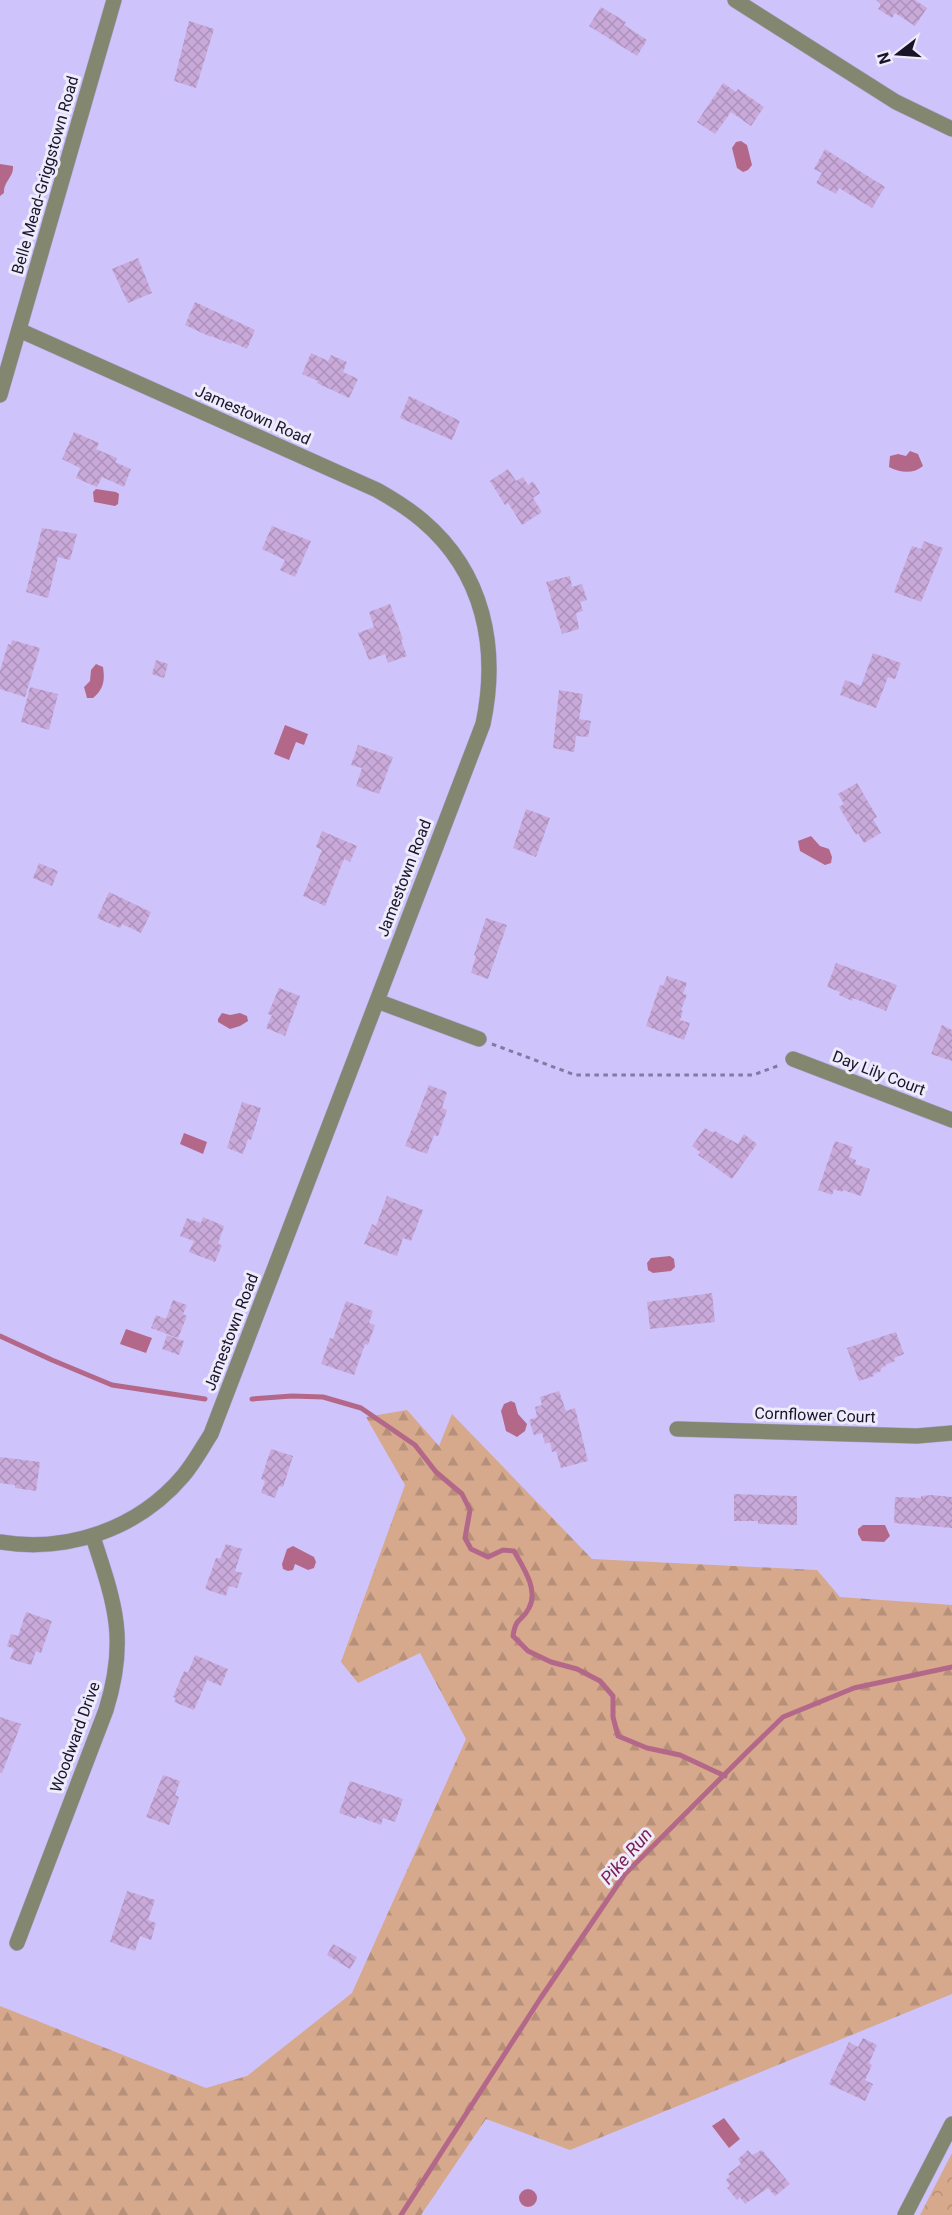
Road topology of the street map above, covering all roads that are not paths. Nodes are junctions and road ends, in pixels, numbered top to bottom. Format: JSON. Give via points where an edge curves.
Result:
{"nodes":[{"id":1,"x":114,"y":0,"type":"edge"},
{"id":2,"x":735,"y":0,"type":"edge"},
{"id":3,"x":952,"y":129,"type":"edge"},
{"id":4,"x":19,"y":330,"type":"junction"},
{"id":5,"x":0,"y":395,"type":"edge"},
{"id":6,"x":377,"y":1001,"type":"junction"},
{"id":7,"x":479,"y":1039,"type":"road end"},
{"id":8,"x":793,"y":1059,"type":"road end"},
{"id":9,"x":952,"y":1120,"type":"edge"},
{"id":10,"x":677,"y":1429,"type":"dead end"},
{"id":11,"x":952,"y":1433,"type":"edge"},
{"id":12,"x":93,"y":1537,"type":"junction"},
{"id":13,"x":0,"y":1542,"type":"edge"},
{"id":14,"x":17,"y":1943,"type":"dead end"},
{"id":15,"x":952,"y":2124,"type":"edge"},
{"id":16,"x":905,"y":2215,"type":"edge"}],
"edges":[{"from":1,"to":4,"type":"street","name":"Belle Mead-Griggstown Road"},
{"from":2,"to":3,"type":"street","via":[[896,102]]},
{"from":4,"to":5,"type":"street","name":"Belle Mead-Griggstown Road"},
{"from":4,"to":6,"type":"street","name":"Jamestown Road","via":[[377,490],[424,521],[461,566],[474,591],[488,641],[490,668],[483,723]]},
{"from":6,"to":7,"type":"street"},
{"from":6,"to":12,"type":"street","name":"Jamestown Road","via":[[211,1434],[183,1477],[164,1495],[122,1524]]},
{"from":8,"to":9,"type":"street","name":"Day Lily Court"},
{"from":10,"to":11,"type":"street","name":"Cornflower Court","via":[[917,1436]]},
{"from":12,"to":13,"type":"street","name":"Jamestown Road","via":[[38,1546]]},
{"from":12,"to":14,"type":"street","name":"Woodward Drive","via":[[118,1627],[115,1683]]},
{"from":15,"to":16,"type":"street"}]}
